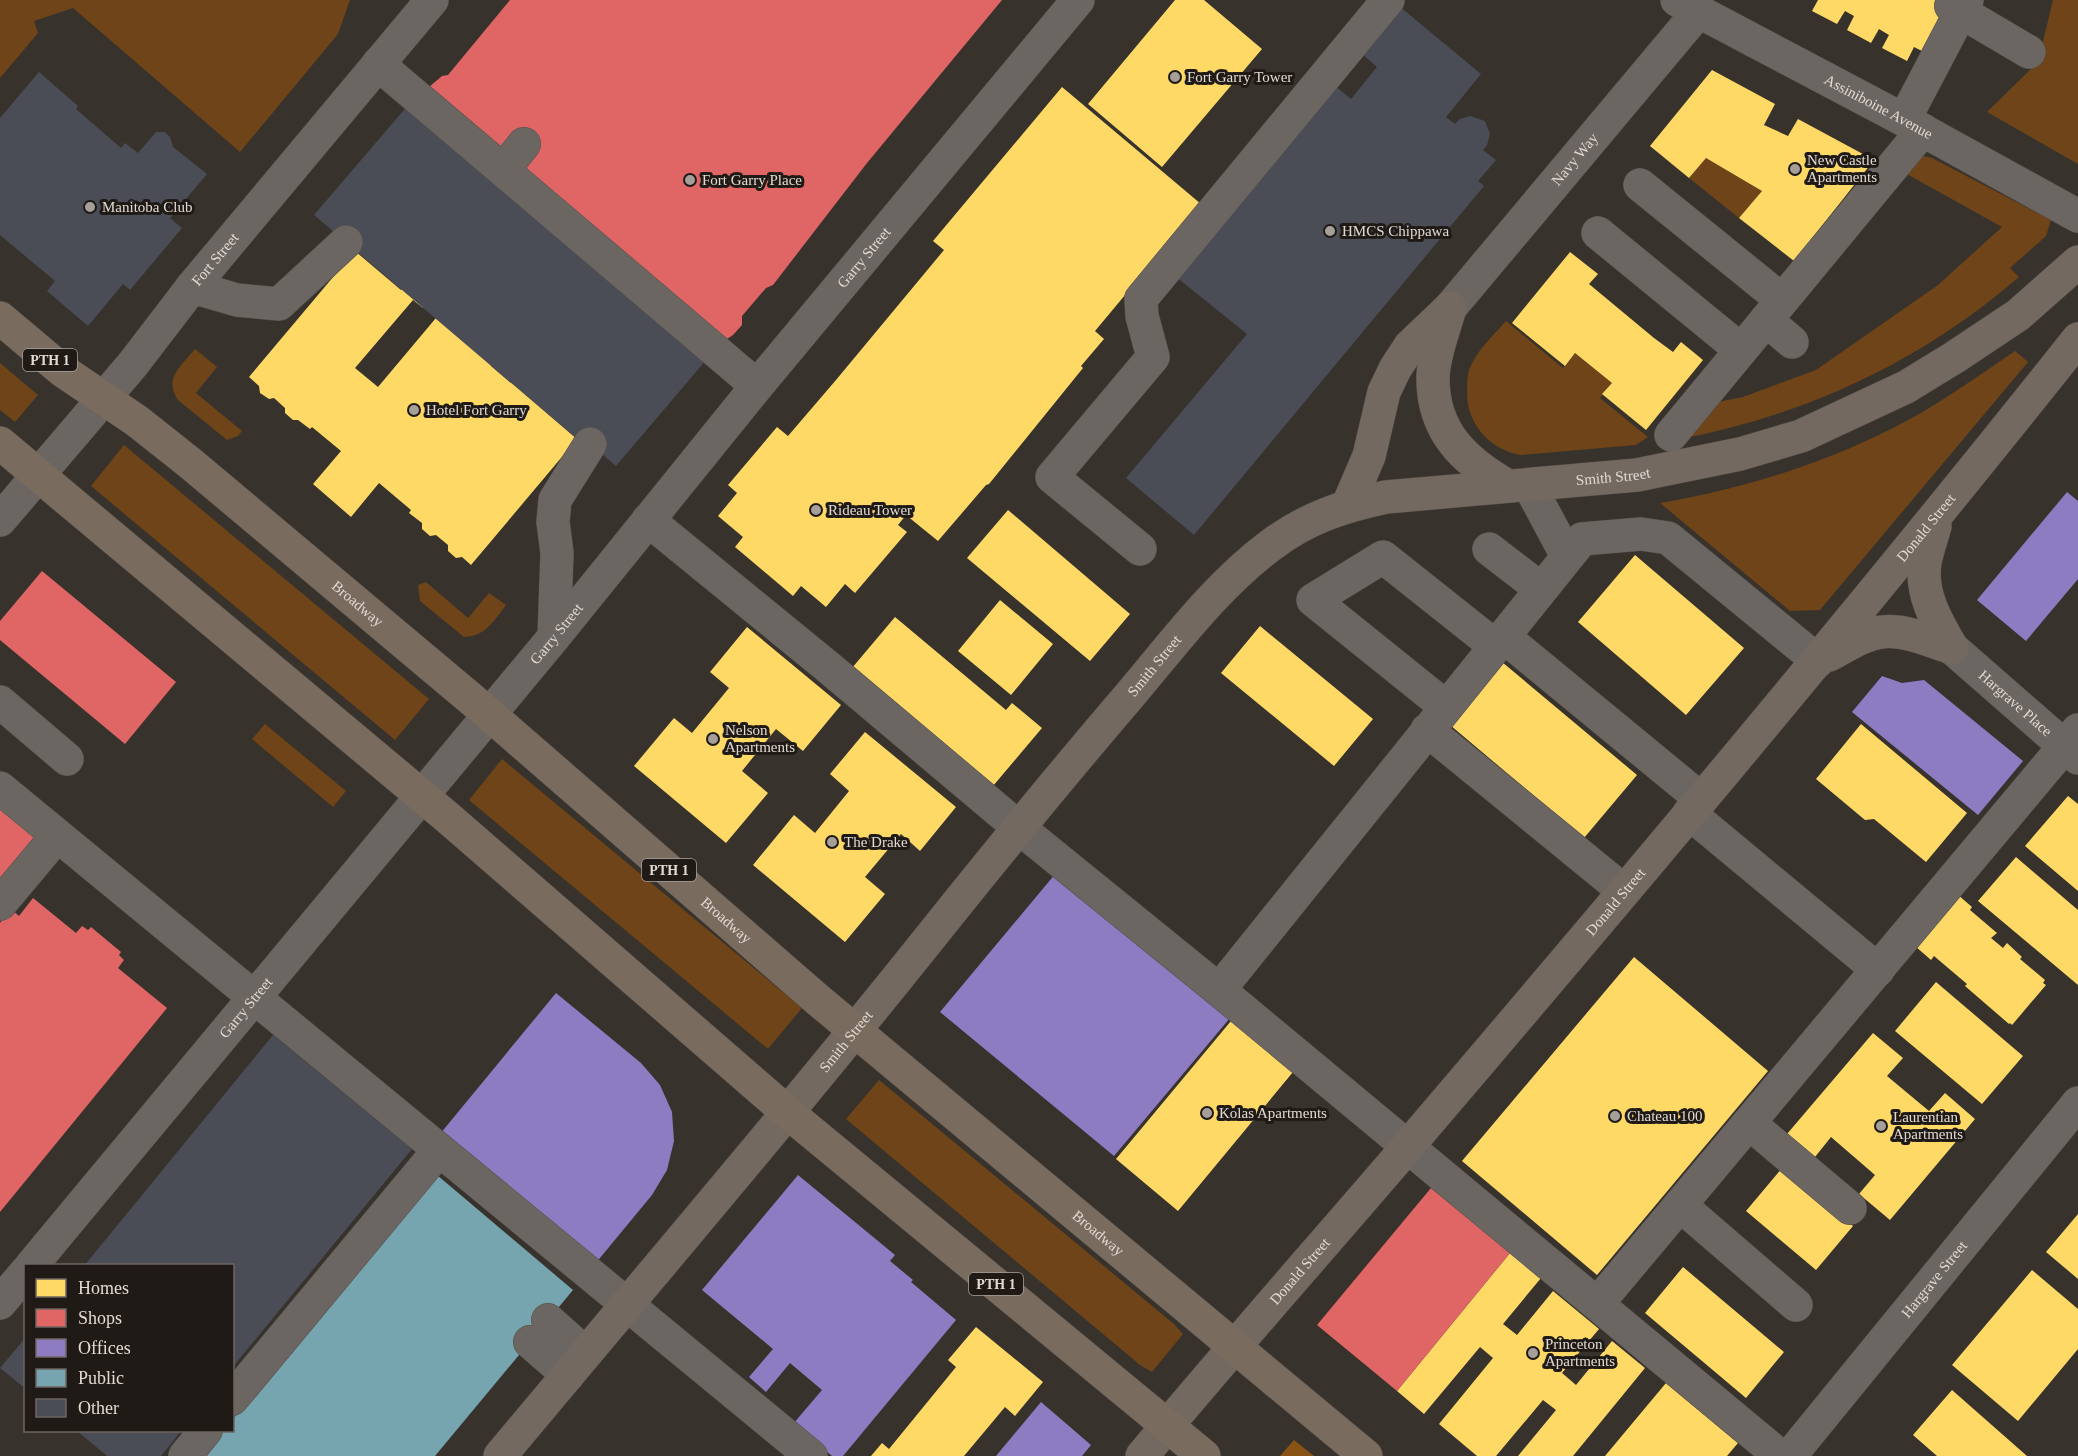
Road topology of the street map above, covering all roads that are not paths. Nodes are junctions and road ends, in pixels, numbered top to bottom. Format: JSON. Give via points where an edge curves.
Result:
{"nodes":[{"id":1,"x":432,"y":0,"type":"edge"},
{"id":2,"x":1078,"y":0,"type":"edge"},
{"id":3,"x":1389,"y":0,"type":"edge"},
{"id":4,"x":1688,"y":5,"type":"edge"},
{"id":5,"x":1959,"y":6,"type":"edge"},
{"id":6,"x":2029,"y":52,"type":"dead end"},
{"id":7,"x":378,"y":64,"type":"junction"},
{"id":8,"x":1913,"y":125,"type":"junction"},
{"id":9,"x":524,"y":144,"type":"dead end"},
{"id":10,"x":503,"y":170,"type":"junction"},
{"id":11,"x":1640,"y":185,"type":"dead end"},
{"id":12,"x":2078,"y":216,"type":"edge"},
{"id":13,"x":1598,"y":233,"type":"dead end"},
{"id":14,"x":346,"y":242,"type":"dead end"},
{"id":15,"x":2072,"y":268,"type":"edge"},
{"id":16,"x":192,"y":287,"type":"junction"},
{"id":17,"x":1450,"y":308,"type":"junction"},
{"id":18,"x":1774,"y":310,"type":"junction"},
{"id":19,"x":0,"y":318,"type":"edge"},
{"id":20,"x":2078,"y":339,"type":"edge"},
{"id":21,"x":1792,"y":342,"type":"dead end"},
{"id":22,"x":1741,"y":350,"type":"junction"},
{"id":23,"x":757,"y":386,"type":"junction"},
{"id":24,"x":103,"y":397,"type":"junction"},
{"id":25,"x":1671,"y":435,"type":"dead end"},
{"id":26,"x":0,"y":443,"type":"edge"},
{"id":27,"x":590,"y":444,"type":"dead end"},
{"id":28,"x":38,"y":474,"type":"junction"},
{"id":29,"x":1519,"y":485,"type":"junction"},
{"id":30,"x":1348,"y":505,"type":"junction"},
{"id":31,"x":1939,"y":514,"type":"junction"},
{"id":32,"x":0,"y":520,"type":"edge"},
{"id":33,"x":648,"y":520,"type":"junction"},
{"id":34,"x":1140,"y":549,"type":"dead end"},
{"id":35,"x":1489,"y":549,"type":"dead end"},
{"id":36,"x":1567,"y":556,"type":"junction"},
{"id":37,"x":1541,"y":589,"type":"junction"},
{"id":38,"x":554,"y":637,"type":"junction"},
{"id":39,"x":1499,"y":641,"type":"junction"},
{"id":40,"x":1952,"y":648,"type":"junction"},
{"id":41,"x":1818,"y":661,"type":"junction"},
{"id":42,"x":0,"y":702,"type":"edge"},
{"id":43,"x":489,"y":714,"type":"junction"},
{"id":44,"x":1437,"y":719,"type":"junction"},
{"id":45,"x":2074,"y":745,"type":"edge"},
{"id":46,"x":67,"y":759,"type":"dead end"},
{"id":47,"x":0,"y":788,"type":"edge"},
{"id":48,"x":421,"y":796,"type":"junction"},
{"id":49,"x":1695,"y":806,"type":"junction"},
{"id":50,"x":1018,"y":827,"type":"junction"},
{"id":51,"x":57,"y":836,"type":"junction"},
{"id":52,"x":1624,"y":891,"type":"junction"},
{"id":53,"x":0,"y":904,"type":"edge"},
{"id":54,"x":1878,"y":970,"type":"junction"},
{"id":55,"x":1219,"y":990,"type":"junction"},
{"id":56,"x":253,"y":998,"type":"junction"},
{"id":57,"x":855,"y":1030,"type":"junction"},
{"id":58,"x":2078,"y":1103,"type":"edge"},
{"id":59,"x":787,"y":1112,"type":"junction"},
{"id":60,"x":1749,"y":1123,"type":"junction"},
{"id":61,"x":1407,"y":1147,"type":"junction"},
{"id":62,"x":439,"y":1150,"type":"junction"},
{"id":63,"x":1680,"y":1205,"type":"junction"},
{"id":64,"x":1850,"y":1208,"type":"dead end"},
{"id":65,"x":33,"y":1264,"type":"edge"},
{"id":66,"x":24,"y":1274,"type":"edge"},
{"id":67,"x":0,"y":1303,"type":"edge"},
{"id":68,"x":626,"y":1304,"type":"junction"},
{"id":69,"x":1598,"y":1304,"type":"junction"},
{"id":70,"x":1796,"y":1305,"type":"dead end"},
{"id":71,"x":539,"y":1331,"type":"dead end"},
{"id":72,"x":1233,"y":1346,"type":"junction"},
{"id":73,"x":577,"y":1364,"type":"junction"},
{"id":74,"x":234,"y":1397,"type":"edge"},
{"id":75,"x":1167,"y":1425,"type":"junction"},
{"id":76,"x":205,"y":1432,"type":"edge"},
{"id":77,"x":185,"y":1456,"type":"edge"},
{"id":78,"x":500,"y":1456,"type":"edge"},
{"id":79,"x":811,"y":1456,"type":"edge"},
{"id":80,"x":1142,"y":1456,"type":"edge"},
{"id":81,"x":1204,"y":1456,"type":"edge"},
{"id":82,"x":1366,"y":1456,"type":"edge"},
{"id":83,"x":1780,"y":1456,"type":"edge"},
{"id":84,"x":1790,"y":1456,"type":"edge"}],
"edges":[{"from":1,"to":7,"type":"street","name":"Fort Street"},
{"from":2,"to":23,"type":"street","name":"Garry Street"},
{"from":3,"to":34,"type":"street","via":[[1141,299],[1153,357],[1052,477]]},
{"from":4,"to":8,"type":"street","name":"Assiniboine Avenue"},
{"from":4,"to":17,"type":"street","name":"Navy Way"},
{"from":5,"to":6,"type":"street"},
{"from":5,"to":8,"type":"street"},
{"from":7,"to":10,"type":"street"},
{"from":7,"to":16,"type":"street","name":"Fort Street"},
{"from":8,"to":12,"type":"street","name":"Assiniboine Avenue"},
{"from":8,"to":18,"type":"street"},
{"from":9,"to":10,"type":"street"},
{"from":10,"to":23,"type":"street"},
{"from":11,"to":18,"type":"street"},
{"from":13,"to":22,"type":"street"},
{"from":14,"to":16,"type":"street","via":[[279,304],[237,300]]},
{"from":15,"to":29,"type":"main road","name":"Smith Street","via":[[2018,315],[1906,387],[1801,436],[1740,454],[1637,476]]},
{"from":16,"to":24,"type":"street","name":"Fort Street"},
{"from":17,"to":29,"type":"main road","via":[[1433,376],[1443,425],[1481,471]]},
{"from":17,"to":30,"type":"main road","via":[[1410,346],[1395,369],[1384,392],[1369,456]]},
{"from":18,"to":21,"type":"street"},
{"from":18,"to":22,"type":"street"},
{"from":19,"to":24,"type":"highway","name":"Broadway","number":"PTH 1","via":[[63,371]]},
{"from":20,"to":31,"type":"main road","name":"Donald Street"},
{"from":22,"to":25,"type":"street"},
{"from":23,"to":33,"type":"street","name":"Garry Street"},
{"from":24,"to":28,"type":"street","name":"Fort Street"},
{"from":24,"to":43,"type":"highway","name":"Broadway","number":"PTH 1","via":[[190,463]]},
{"from":26,"to":28,"type":"highway","number":"PTH 1"},
{"from":27,"to":38,"type":"street","via":[[555,500]]},
{"from":28,"to":32,"type":"street","name":"Fort Street"},
{"from":28,"to":48,"type":"highway","number":"PTH 1"},
{"from":29,"to":30,"type":"main road","name":"Smith Street","via":[[1406,494]]},
{"from":29,"to":36,"type":"street"},
{"from":30,"to":50,"type":"main road","name":"Smith Street","via":[[1301,526],[1243,568],[1193,620]]},
{"from":31,"to":40,"type":"main road","via":[[1924,576],[1931,610]]},
{"from":31,"to":41,"type":"main road","name":"Donald Street"},
{"from":33,"to":38,"type":"street","name":"Garry Street"},
{"from":33,"to":50,"type":"street"},
{"from":35,"to":37,"type":"street"},
{"from":36,"to":37,"type":"street"},
{"from":36,"to":41,"type":"street","via":[[1581,539],[1641,534],[1668,538]]},
{"from":37,"to":39,"type":"street"},
{"from":38,"to":43,"type":"street","name":"Garry Street"},
{"from":39,"to":44,"type":"street"},
{"from":39,"to":44,"type":"street","via":[[1383,557],[1313,600]]},
{"from":39,"to":49,"type":"street"},
{"from":40,"to":41,"type":"main road","via":[[1918,637],[1881,632]]},
{"from":40,"to":45,"type":"street","name":"Hargrave Place"},
{"from":41,"to":49,"type":"main road","name":"Donald Street"},
{"from":42,"to":46,"type":"street"},
{"from":43,"to":48,"type":"street","name":"Garry Street"},
{"from":43,"to":57,"type":"highway","name":"Broadway","number":"PTH 1"},
{"from":44,"to":52,"type":"street"},
{"from":44,"to":55,"type":"street"},
{"from":45,"to":54,"type":"street"},
{"from":47,"to":51,"type":"street"},
{"from":48,"to":56,"type":"street","name":"Garry Street"},
{"from":48,"to":59,"type":"highway","number":"PTH 1"},
{"from":49,"to":52,"type":"main road","name":"Donald Street"},
{"from":49,"to":54,"type":"street"},
{"from":50,"to":55,"type":"street"},
{"from":50,"to":57,"type":"main road","name":"Smith Street"},
{"from":51,"to":53,"type":"street"},
{"from":51,"to":56,"type":"street"},
{"from":52,"to":61,"type":"main road","name":"Donald Street"},
{"from":54,"to":60,"type":"street"},
{"from":55,"to":61,"type":"street","via":[[1273,1022],[1330,1083]]},
{"from":56,"to":62,"type":"street"},
{"from":56,"to":65,"type":"street","name":"Garry Street"},
{"from":57,"to":59,"type":"main road","name":"Smith Street"},
{"from":57,"to":72,"type":"highway","name":"Broadway","number":"PTH 1"},
{"from":58,"to":84,"type":"street","name":"Hargrave Street"},
{"from":59,"to":68,"type":"main road","name":"Smith Street"},
{"from":59,"to":75,"type":"highway","number":"PTH 1"},
{"from":60,"to":63,"type":"street"},
{"from":60,"to":64,"type":"street"},
{"from":61,"to":69,"type":"street"},
{"from":61,"to":72,"type":"main road","name":"Donald Street"},
{"from":62,"to":68,"type":"street"},
{"from":62,"to":74,"type":"street"},
{"from":63,"to":69,"type":"street"},
{"from":63,"to":70,"type":"street"},
{"from":66,"to":67,"type":"street"},
{"from":68,"to":73,"type":"main road","name":"Smith Street"},
{"from":68,"to":79,"type":"street"},
{"from":69,"to":83,"type":"street"},
{"from":71,"to":73,"type":"street"},
{"from":72,"to":75,"type":"main road","name":"Donald Street"},
{"from":72,"to":82,"type":"highway","name":"Broadway","number":"PTH 1"},
{"from":73,"to":78,"type":"main road","name":"Smith Street"},
{"from":75,"to":80,"type":"main road","name":"Donald Street"},
{"from":75,"to":81,"type":"highway","number":"PTH 1"},
{"from":76,"to":77,"type":"street"}]}
